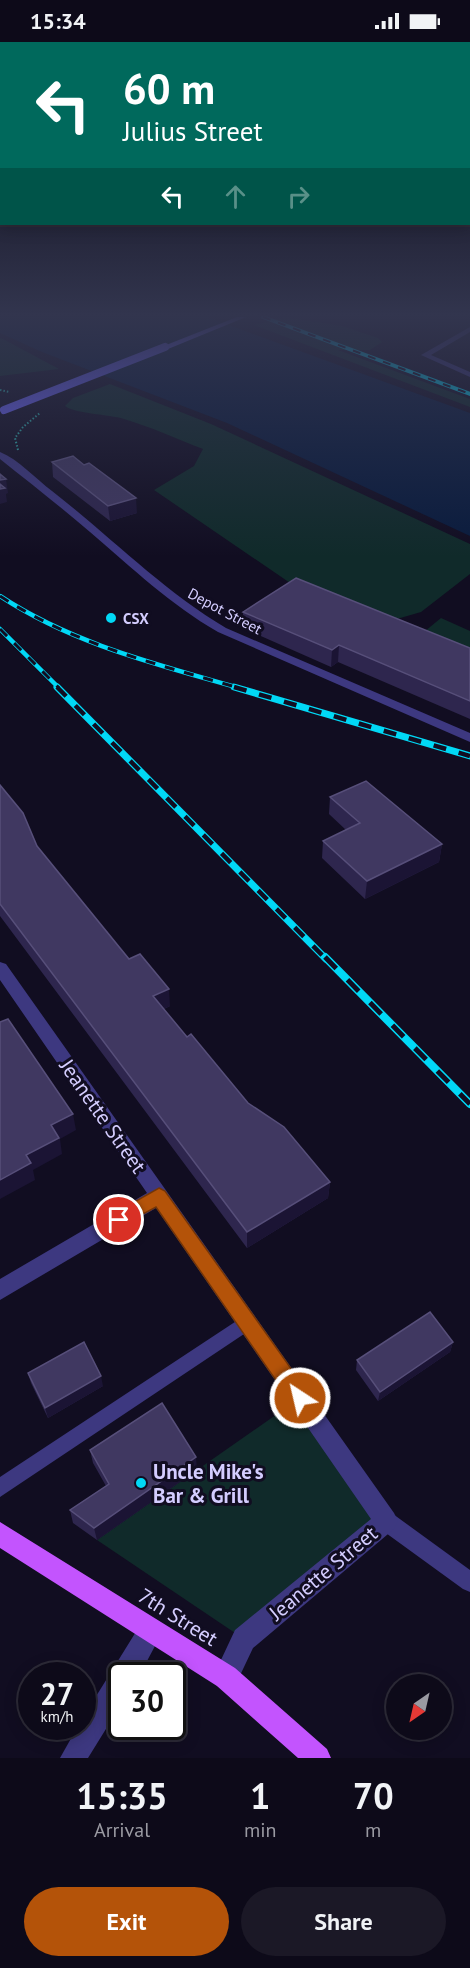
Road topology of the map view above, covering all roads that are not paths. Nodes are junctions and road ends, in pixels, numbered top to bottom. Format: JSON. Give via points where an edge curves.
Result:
{"nodes":[{"id":1,"x":35,"y":397,"type":"edge"},
{"id":2,"x":2,"y":410,"type":"edge"},
{"id":3,"x":0,"y":455,"type":"edge"},
{"id":4,"x":470,"y":738,"type":"edge"},
{"id":5,"x":0,"y":968,"type":"edge"},
{"id":6,"x":159,"y":1196,"type":"junction"},
{"id":7,"x":0,"y":1290,"type":"edge"},
{"id":8,"x":247,"y":1322,"type":"junction"},
{"id":9,"x":0,"y":1488,"type":"edge"},
{"id":10,"x":386,"y":1521,"type":"junction"},
{"id":11,"x":0,"y":1534,"type":"edge"},
{"id":12,"x":461,"y":1569,"type":"edge"},
{"id":13,"x":470,"y":1582,"type":"edge"},
{"id":14,"x":151,"y":1631,"type":"junction"},
{"id":15,"x":132,"y":1662,"type":"edge"},
{"id":16,"x":226,"y":1677,"type":"junction"},
{"id":17,"x":108,"y":1702,"type":"edge"},
{"id":18,"x":73,"y":1758,"type":"edge"},
{"id":19,"x":318,"y":1758,"type":"edge"}],
"edges":[{"from":1,"to":2,"type":"main road","bridge":true},
{"from":3,"to":4,"type":"street","name":"Depot Street","via":[[191,613]]},
{"from":5,"to":6,"type":"street","name":"Jeanette Street"},
{"from":6,"to":7,"type":"street"},
{"from":6,"to":8,"type":"street","name":"Jeanette Street"},
{"from":8,"to":9,"type":"lane"},
{"from":8,"to":10,"type":"street","name":"Jeanette Street"},
{"from":10,"to":12,"type":"lane"},
{"from":10,"to":16,"type":"street","name":"Jeanette Street","via":[[244,1639]]},
{"from":11,"to":14,"type":"main road","name":"7th Street"},
{"from":12,"to":13,"type":"lane"},
{"from":14,"to":15,"type":"street"},
{"from":14,"to":16,"type":"main road","name":"7th Street"},
{"from":16,"to":19,"type":"main road","name":"7th Street"},
{"from":17,"to":18,"type":"street"}]}
